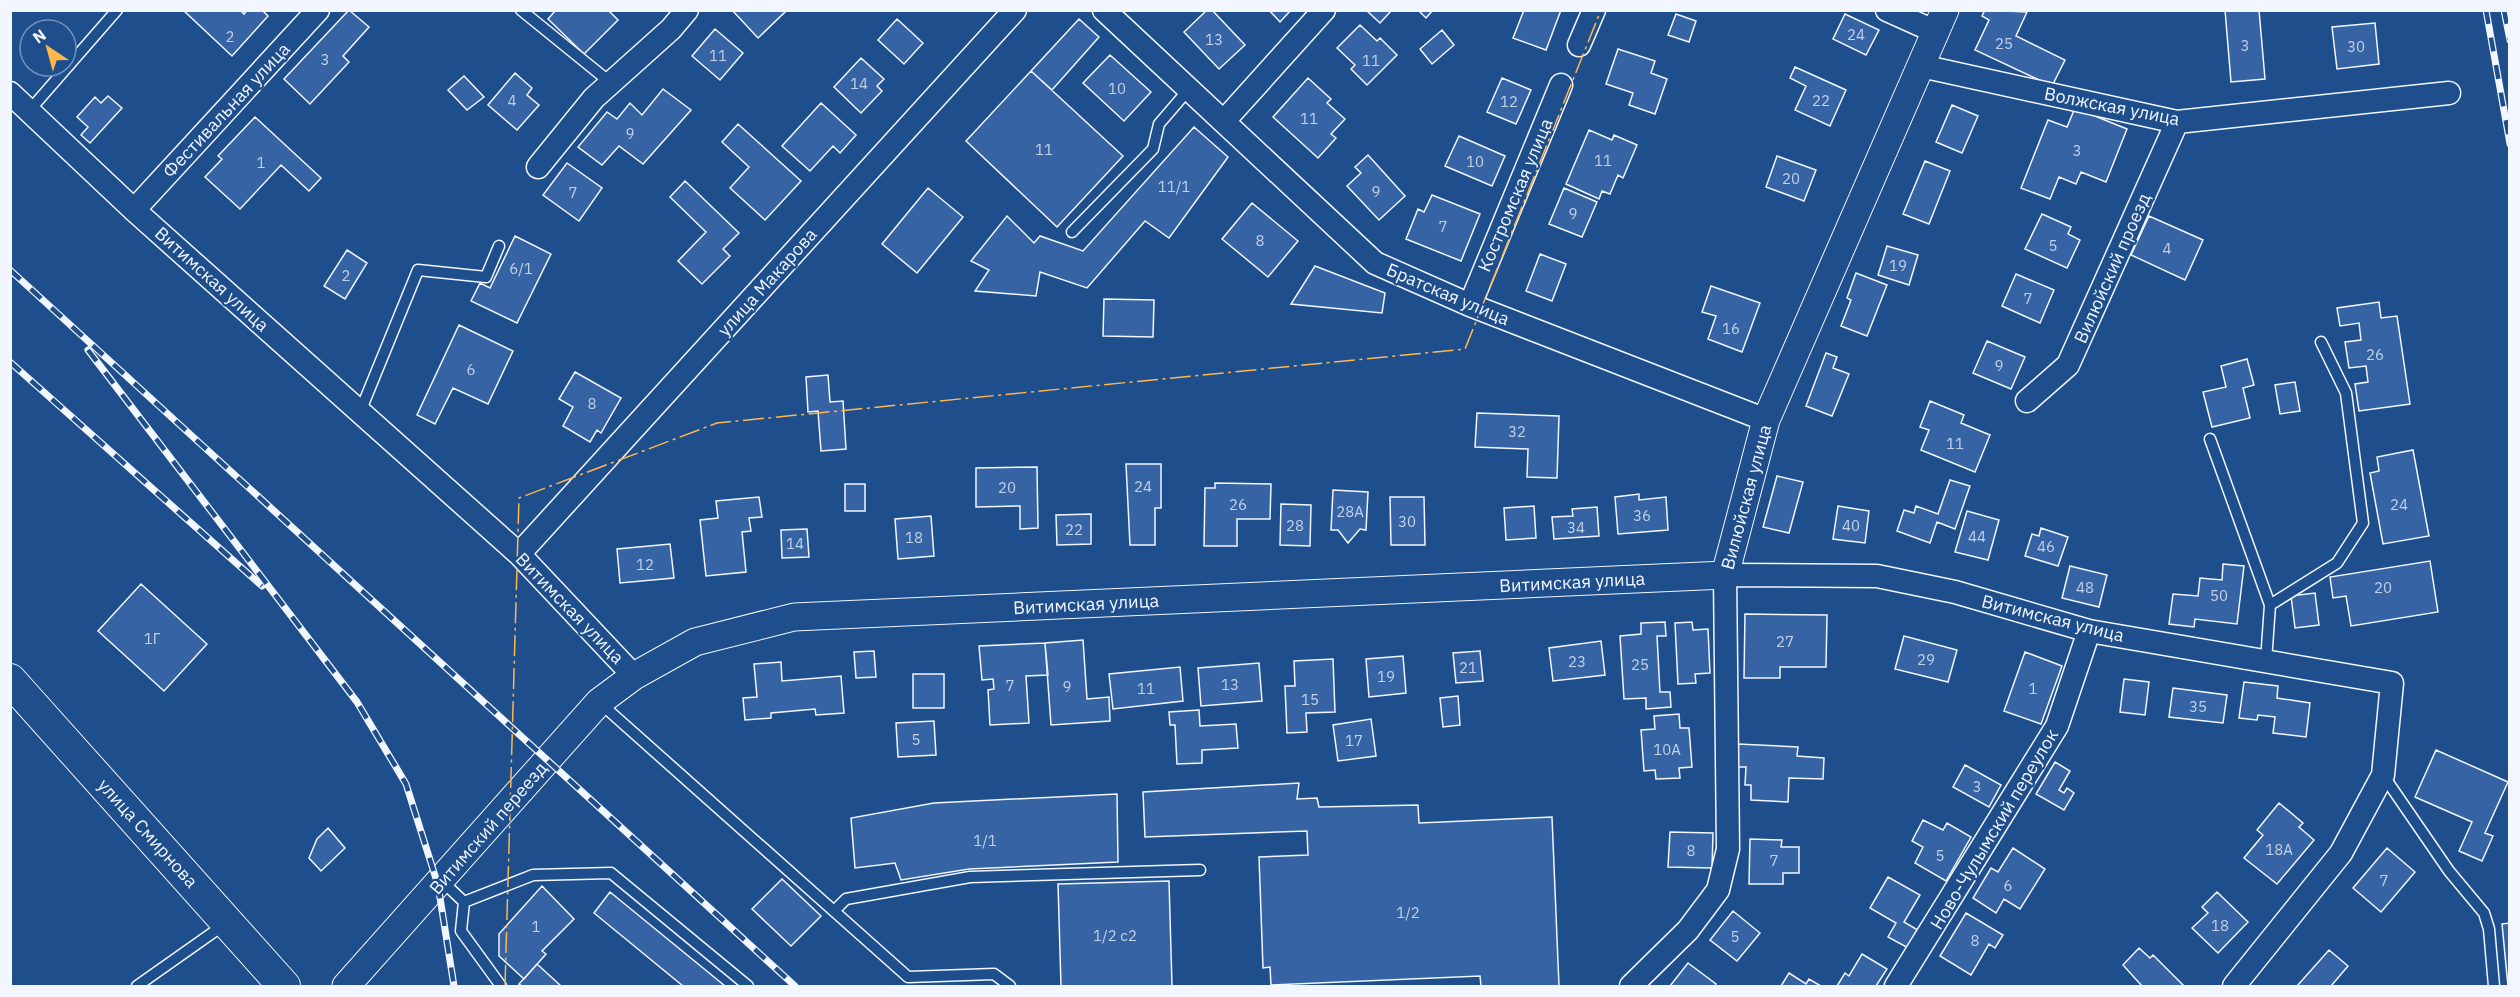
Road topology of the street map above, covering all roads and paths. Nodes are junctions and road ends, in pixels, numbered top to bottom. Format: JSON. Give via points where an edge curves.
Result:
{"nodes":[{"id":1,"x":117,"y":10,"type":"edge"},
{"id":2,"x":318,"y":10,"type":"edge"},
{"id":3,"x":521,"y":10,"type":"edge"},
{"id":4,"x":687,"y":10,"type":"edge"},
{"id":5,"x":1015,"y":10,"type":"edge"},
{"id":6,"x":1104,"y":10,"type":"edge"},
{"id":7,"x":1323,"y":10,"type":"edge"},
{"id":8,"x":1594,"y":10,"type":"edge"},
{"id":9,"x":1887,"y":10,"type":"edge"},
{"id":10,"x":1941,"y":21,"type":"edge"},
{"id":11,"x":1580,"y":45,"type":"dead end"},
{"id":12,"x":1921,"y":66,"type":"junction"},
{"id":13,"x":610,"y":83,"type":"junction"},
{"id":14,"x":1561,"y":85,"type":"dead end"},
{"id":15,"x":1189,"y":89,"type":"junction"},
{"id":16,"x":10,"y":93,"type":"edge"},
{"id":17,"x":2449,"y":93,"type":"dead end"},
{"id":18,"x":29,"y":111,"type":"junction"},
{"id":19,"x":1224,"y":121,"type":"junction"},
{"id":20,"x":2177,"y":122,"type":"junction"},
{"id":21,"x":538,"y":167,"type":"dead end"},
{"id":22,"x":134,"y":210,"type":"junction"},
{"id":23,"x":1072,"y":232,"type":"dead end"},
{"id":24,"x":499,"y":246,"type":"dead end"},
{"id":25,"x":1470,"y":305,"type":"junction"},
{"id":26,"x":2321,"y":342,"type":"dead end"},
{"id":27,"x":2027,"y":401,"type":"dead end"},
{"id":28,"x":360,"y":412,"type":"junction"},
{"id":29,"x":1766,"y":420,"type":"junction"},
{"id":30,"x":2210,"y":439,"type":"dead end"},
{"id":31,"x":519,"y":554,"type":"junction"},
{"id":32,"x":1725,"y":575,"type":"junction"},
{"id":33,"x":2270,"y":605,"type":"junction"},
{"id":34,"x":2089,"y":631,"type":"junction"},
{"id":35,"x":2266,"y":661,"type":"junction"},
{"id":36,"x":634,"y":676,"type":"junction"},
{"id":37,"x":10,"y":680,"type":"edge"},
{"id":38,"x":599,"y":702,"type":"junction"},
{"id":39,"x":2383,"y":775,"type":"junction"},
{"id":40,"x":1200,"y":870,"type":"dead end"},
{"id":41,"x":442,"y":881,"type":"junction"},
{"id":42,"x":464,"y":902,"type":"junction"},
{"id":43,"x":834,"y":911,"type":"junction"},
{"id":44,"x":228,"y":922,"type":"junction"},
{"id":45,"x":137,"y":987,"type":"edge"},
{"id":46,"x":284,"y":987,"type":"edge"},
{"id":47,"x":346,"y":987,"type":"edge"},
{"id":48,"x":501,"y":987,"type":"edge"},
{"id":49,"x":748,"y":987,"type":"edge"},
{"id":50,"x":1010,"y":987,"type":"edge"},
{"id":51,"x":1632,"y":987,"type":"edge"},
{"id":52,"x":1896,"y":987,"type":"edge"},
{"id":53,"x":2234,"y":987,"type":"edge"},
{"id":54,"x":2494,"y":987,"type":"edge"}],
"edges":[{"from":1,"to":18,"type":"lane"},
{"from":2,"to":22,"type":"street","name":"Фестивальная улица"},
{"from":3,"to":13,"type":"lane"},
{"from":4,"to":13,"type":"street"},
{"from":5,"to":31,"type":"street","name":"улица Макарова"},
{"from":6,"to":15,"type":"street","name":"Братская улица"},
{"from":7,"to":19,"type":"street"},
{"from":8,"to":11,"type":"street"},
{"from":9,"to":10,"type":"street"},
{"from":10,"to":12,"type":"street","name":"Вилюйская улица"},
{"from":12,"to":20,"type":"street","name":"Волжская улица"},
{"from":12,"to":29,"type":"street","name":"Вилюйская улица"},
{"from":13,"to":21,"type":"street"},
{"from":14,"to":25,"type":"street","name":"Костромская улица"},
{"from":15,"to":19,"type":"street","name":"Братская улица"},
{"from":15,"to":23,"type":"lane","via":[[1159,124],[1153,149]]},
{"from":16,"to":18,"type":"street","name":"Витимская улица"},
{"from":17,"to":20,"type":"street","name":"Волжская улица"},
{"from":18,"to":22,"type":"street","name":"Витимская улица"},
{"from":19,"to":25,"type":"street","name":"Братская улица","via":[[1375,263]]},
{"from":20,"to":27,"type":"street","name":"Вилюйский проезд","via":[[2068,365]]},
{"from":22,"to":28,"type":"street","name":"Витимская улица"},
{"from":24,"to":28,"type":"lane","via":[[486,277],[418,270]]},
{"from":25,"to":29,"type":"street","name":"Братская улица"},
{"from":26,"to":33,"type":"lane","via":[[2346,393],[2363,523],[2337,563]]},
{"from":28,"to":31,"type":"street","name":"Витимская улица"},
{"from":29,"to":32,"type":"street","name":"Вилюйская улица"},
{"from":30,"to":33,"type":"lane"},
{"from":31,"to":36,"type":"street","name":"Витимская улица"},
{"from":32,"to":34,"type":"street","name":"Витимская улица","via":[[1877,576],[1955,592]]},
{"from":32,"to":36,"type":"street","name":"Витимская улица","via":[[794,617],[695,642]]},
{"from":32,"to":51,"type":"street","name":"Вилюйская улица","via":[[1728,849],[1718,890],[1688,930]]},
{"from":33,"to":35,"type":"lane"},
{"from":34,"to":35,"type":"street","name":"Витимская улица"},
{"from":34,"to":52,"type":"street","name":"Ново-Чулымский переулок","via":[[2057,726]]},
{"from":35,"to":39,"type":"street","name":"Витимская улица","via":[[2392,683]]},
{"from":36,"to":38,"type":"street","name":"Витимский переезд"},
{"from":37,"to":44,"type":"main road","name":"улица Смирнова"},
{"from":38,"to":41,"type":"street","name":"Витимский переезд"},
{"from":38,"to":43,"type":"lane"},
{"from":39,"to":53,"type":"street","via":[[2341,853]]},
{"from":39,"to":54,"type":"lane","via":[[2449,871],[2484,912]]},
{"from":40,"to":43,"type":"lane","via":[[970,877],[846,899]]},
{"from":41,"to":42,"type":"lane"},
{"from":41,"to":47,"type":"street","name":"Витимский переезд"},
{"from":42,"to":48,"type":"lane","via":[[461,931]]},
{"from":42,"to":49,"type":"lane","via":[[533,875],[611,873]]},
{"from":43,"to":50,"type":"lane","via":[[908,977],[994,974]]},
{"from":44,"to":45,"type":"lane"},
{"from":44,"to":46,"type":"main road","name":"улица Смирнова"}]}
